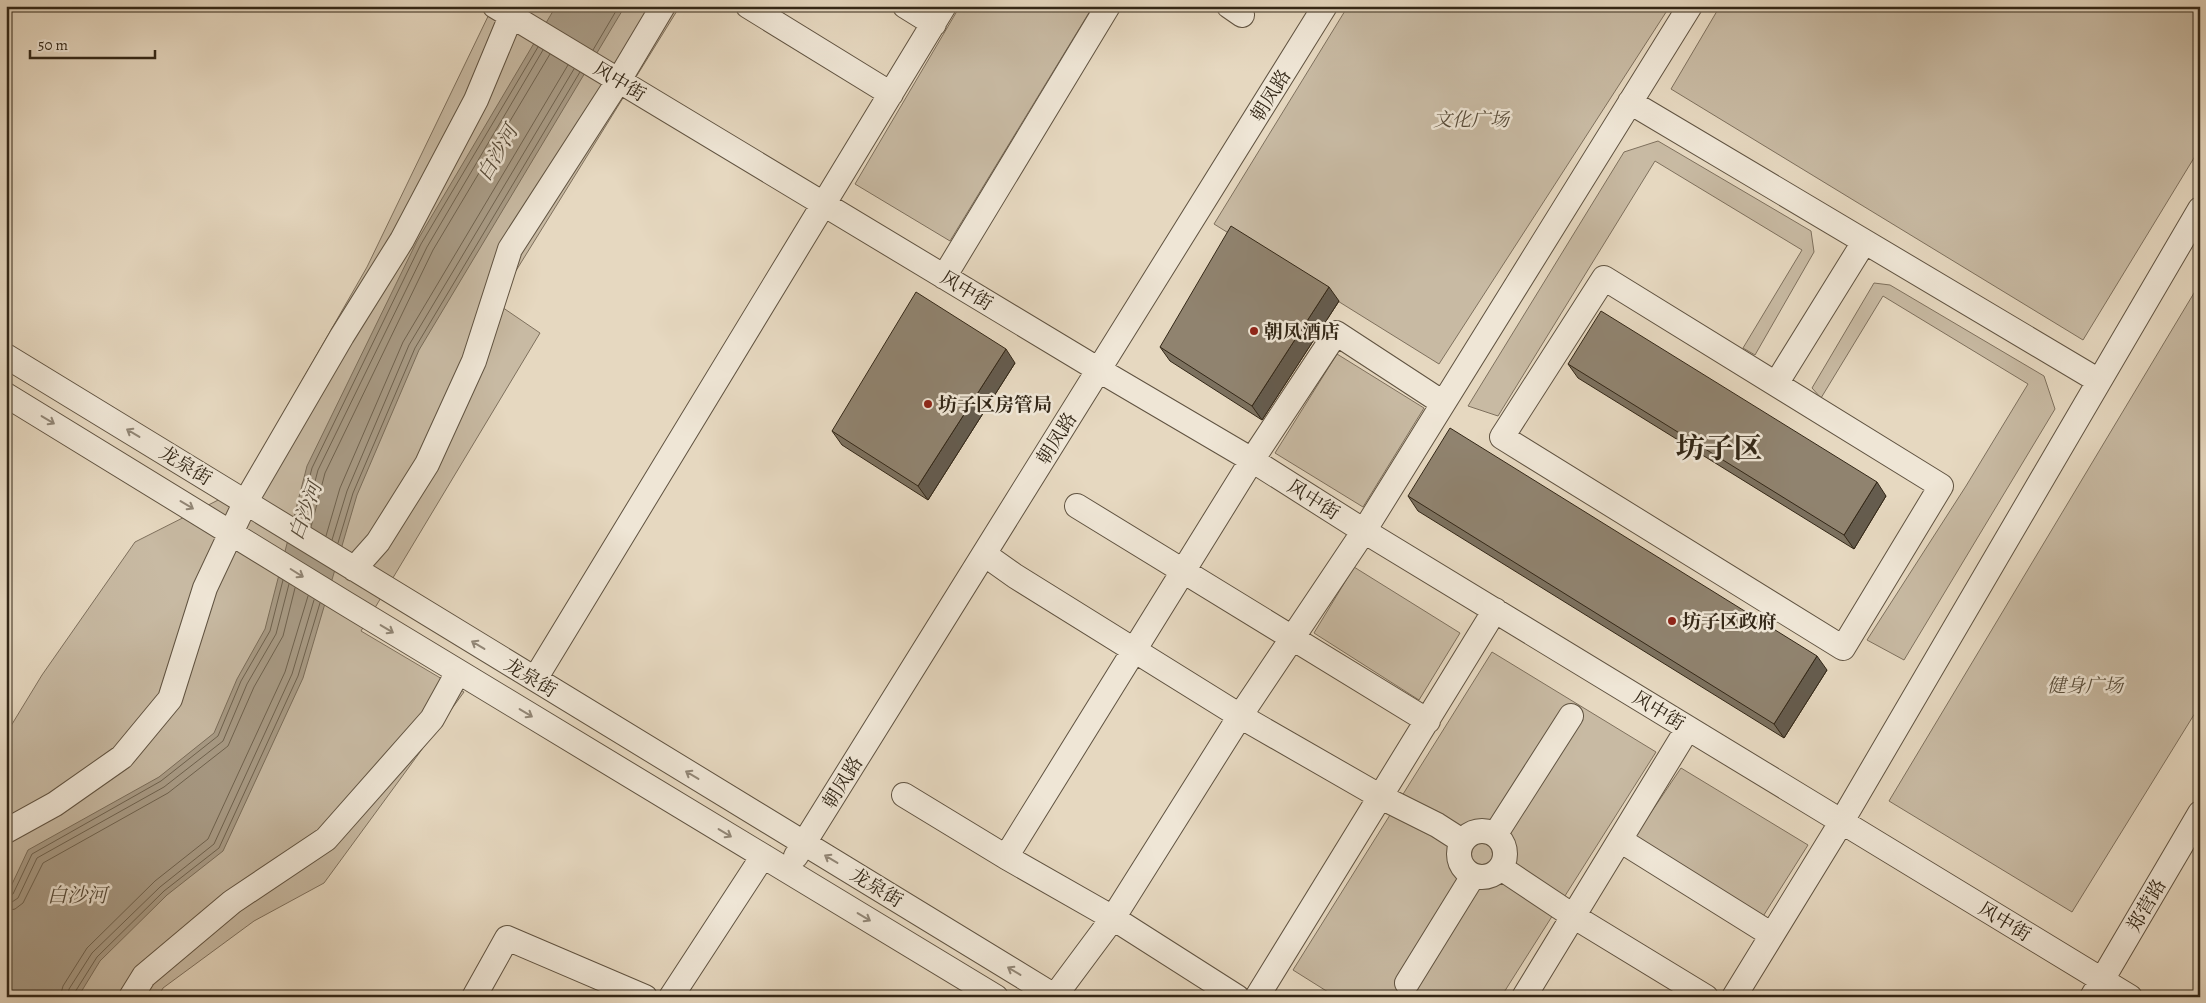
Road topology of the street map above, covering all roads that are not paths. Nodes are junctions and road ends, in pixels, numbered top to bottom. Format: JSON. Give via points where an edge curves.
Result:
{"nodes":[{"id":1,"x":663,"y":6,"type":"edge"},
{"id":2,"x":748,"y":6,"type":"edge"},
{"id":3,"x":905,"y":6,"type":"edge"},
{"id":4,"x":1108,"y":6,"type":"edge"},
{"id":5,"x":1325,"y":6,"type":"edge"},
{"id":6,"x":1690,"y":6,"type":"edge"},
{"id":7,"x":510,"y":12,"type":"edge"},
{"id":8,"x":939,"y":15,"type":"edge"},
{"id":9,"x":616,"y":78,"type":"junction"},
{"id":10,"x":892,"y":94,"type":"junction"},
{"id":11,"x":1630,"y":102,"type":"junction"},
{"id":12,"x":825,"y":205,"type":"junction"},
{"id":13,"x":2200,"y":209,"type":"edge"},
{"id":14,"x":1864,"y":242,"type":"junction"},
{"id":15,"x":944,"y":277,"type":"junction"},
{"id":16,"x":6,"y":356,"type":"edge"},
{"id":17,"x":1099,"y":370,"type":"junction"},
{"id":18,"x":2099,"y":382,"type":"junction"},
{"id":19,"x":1776,"y":384,"type":"junction"},
{"id":20,"x":6,"y":395,"type":"edge"},
{"id":21,"x":1443,"y":403,"type":"junction"},
{"id":22,"x":1252,"y":460,"type":"junction"},
{"id":23,"x":1078,"y":506,"type":"dead end"},
{"id":24,"x":255,"y":507,"type":"junction"},
{"id":25,"x":1364,"y":531,"type":"junction"},
{"id":26,"x":231,"y":532,"type":"junction"},
{"id":27,"x":984,"y":554,"type":"junction"},
{"id":28,"x":353,"y":568,"type":"junction"},
{"id":29,"x":1184,"y":571,"type":"junction"},
{"id":30,"x":1495,"y":610,"type":"junction"},
{"id":31,"x":1292,"y":638,"type":"junction"},
{"id":32,"x":1135,"y":650,"type":"junction"},
{"id":33,"x":458,"y":672,"type":"junction"},
{"id":34,"x":535,"y":679,"type":"junction"},
{"id":35,"x":1240,"y":716,"type":"junction"},
{"id":36,"x":1571,"y":716,"type":"dead end"},
{"id":37,"x":1428,"y":721,"type":"junction"},
{"id":38,"x":1688,"y":728,"type":"junction"},
{"id":39,"x":904,"y":794,"type":"dead end"},
{"id":40,"x":1381,"y":797,"type":"junction"},
{"id":41,"x":2200,"y":812,"type":"edge"},
{"id":42,"x":1842,"y":821,"type":"junction"},
{"id":43,"x":6,"y":831,"type":"edge"},
{"id":44,"x":1495,"y":835,"type":"junction"},
{"id":45,"x":1620,"y":840,"type":"junction"},
{"id":46,"x":1462,"y":841,"type":"junction"},
{"id":47,"x":804,"y":843,"type":"junction"},
{"id":48,"x":764,"y":856,"type":"junction"},
{"id":49,"x":1006,"y":856,"type":"junction"},
{"id":50,"x":1501,"y":868,"type":"junction"},
{"id":51,"x":787,"y":871,"type":"junction"},
{"id":52,"x":1473,"y":876,"type":"junction"},
{"id":53,"x":1573,"y":916,"type":"junction"},
{"id":54,"x":1113,"y":918,"type":"junction"},
{"id":55,"x":1772,"y":935,"type":"junction"},
{"id":56,"x":1407,"y":983,"type":"dead end"},
{"id":57,"x":2097,"y":988,"type":"edge"},
{"id":58,"x":1055,"y":996,"type":"edge"},
{"id":59,"x":131,"y":997,"type":"edge"},
{"id":60,"x":474,"y":997,"type":"edge"},
{"id":61,"x":645,"y":997,"type":"edge"},
{"id":62,"x":671,"y":997,"type":"edge"},
{"id":63,"x":996,"y":997,"type":"edge"},
{"id":64,"x":1238,"y":997,"type":"edge"},
{"id":65,"x":1257,"y":997,"type":"edge"},
{"id":66,"x":1524,"y":997,"type":"edge"},
{"id":67,"x":1706,"y":997,"type":"edge"},
{"id":68,"x":1734,"y":997,"type":"edge"},
{"id":69,"x":2130,"y":997,"type":"edge"}],
"edges":[{"from":1,"to":9,"type":"street"},
{"from":2,"to":10,"type":"street"},
{"from":3,"to":8,"type":"street"},
{"from":4,"to":15,"type":"street"},
{"from":5,"to":17,"type":"street","name":"朝凤路"},
{"from":6,"to":11,"type":"street"},
{"from":7,"to":9,"type":"street","name":"风中街"},
{"from":7,"to":24,"type":"street","via":[[476,100],[402,240],[342,336]]},
{"from":8,"to":10,"type":"street"},
{"from":9,"to":12,"type":"street","name":"风中街"},
{"from":9,"to":28,"type":"street","via":[[510,249],[474,361],[427,464],[378,542]]},
{"from":10,"to":12,"type":"street"},
{"from":11,"to":14,"type":"street"},
{"from":11,"to":21,"type":"street"},
{"from":12,"to":15,"type":"street","name":"风中街"},
{"from":12,"to":34,"type":"street"},
{"from":13,"to":18,"type":"street"},
{"from":14,"to":18,"type":"street"},
{"from":14,"to":19,"type":"street"},
{"from":15,"to":17,"type":"street","name":"风中街"},
{"from":24,"to":16,"type":"street","name":"龙泉街","one_way":true},
{"from":17,"to":22,"type":"street","name":"风中街"},
{"from":17,"to":27,"type":"street","name":"朝凤路"},
{"from":18,"to":42,"type":"street"},
{"from":19,"to":19,"type":"street","via":[[1604,278],[1502,437],[1843,648],[1941,486]]},
{"from":20,"to":26,"type":"street","name":"龙泉街","one_way":true},
{"from":21,"to":22,"type":"street","via":[[1336,333]]},
{"from":21,"to":25,"type":"street"},
{"from":22,"to":25,"type":"street","name":"风中街"},
{"from":22,"to":29,"type":"street"},
{"from":23,"to":29,"type":"street"},
{"from":24,"to":26,"type":"street"},
{"from":24,"to":28,"type":"street","name":"龙泉街"},
{"from":25,"to":30,"type":"street","name":"风中街"},
{"from":25,"to":31,"type":"street"},
{"from":26,"to":33,"type":"street","name":"龙泉街","one_way":true},
{"from":26,"to":43,"type":"street","via":[[205,588],[170,699],[122,756],[55,804]]},
{"from":27,"to":32,"type":"street"},
{"from":27,"to":47,"type":"street","name":"朝凤路"},
{"from":34,"to":28,"type":"street","name":"龙泉街","one_way":true},
{"from":29,"to":31,"type":"street"},
{"from":29,"to":32,"type":"street"},
{"from":30,"to":37,"type":"street"},
{"from":30,"to":38,"type":"street","name":"风中街"},
{"from":31,"to":35,"type":"street"},
{"from":31,"to":37,"type":"street"},
{"from":32,"to":35,"type":"street"},
{"from":32,"to":49,"type":"street"},
{"from":33,"to":48,"type":"street","name":"龙泉街","one_way":true},
{"from":33,"to":59,"type":"street","via":[[432,719],[326,839],[232,902],[144,976]]},
{"from":47,"to":34,"type":"street","name":"龙泉街","one_way":true},
{"from":35,"to":40,"type":"street"},
{"from":35,"to":54,"type":"street"},
{"from":36,"to":44,"type":"street"},
{"from":37,"to":40,"type":"street"},
{"from":38,"to":42,"type":"street","name":"风中街"},
{"from":38,"to":45,"type":"street"},
{"from":39,"to":49,"type":"street"},
{"from":40,"to":46,"type":"street"},
{"from":40,"to":65,"type":"street"},
{"from":41,"to":57,"type":"street","name":"郑营路"},
{"from":42,"to":55,"type":"street"},
{"from":42,"to":57,"type":"street","name":"风中街"},
{"from":44,"to":46,"type":"street","via":[[1474,832]]},
{"from":44,"to":50,"type":"street","via":[[1504,847]]},
{"from":45,"to":53,"type":"street"},
{"from":45,"to":55,"type":"street"},
{"from":46,"to":52,"type":"street","via":[[1459,861]]},
{"from":47,"to":51,"type":"street","name":"朝凤路"},
{"from":58,"to":47,"type":"street","name":"龙泉街","one_way":true},
{"from":48,"to":51,"type":"street","name":"龙泉街"},
{"from":48,"to":62,"type":"street"},
{"from":49,"to":54,"type":"street"},
{"from":50,"to":52,"type":"street","via":[[1488,877]]},
{"from":50,"to":53,"type":"street"},
{"from":51,"to":63,"type":"street","name":"龙泉街","one_way":true},
{"from":52,"to":56,"type":"street"},
{"from":53,"to":66,"type":"street"},
{"from":53,"to":67,"type":"street"},
{"from":54,"to":58,"type":"street"},
{"from":54,"to":64,"type":"street"},
{"from":55,"to":68,"type":"street"},
{"from":57,"to":69,"type":"street","name":"风中街"},
{"from":60,"to":61,"type":"street","via":[[506,938]]}]}
